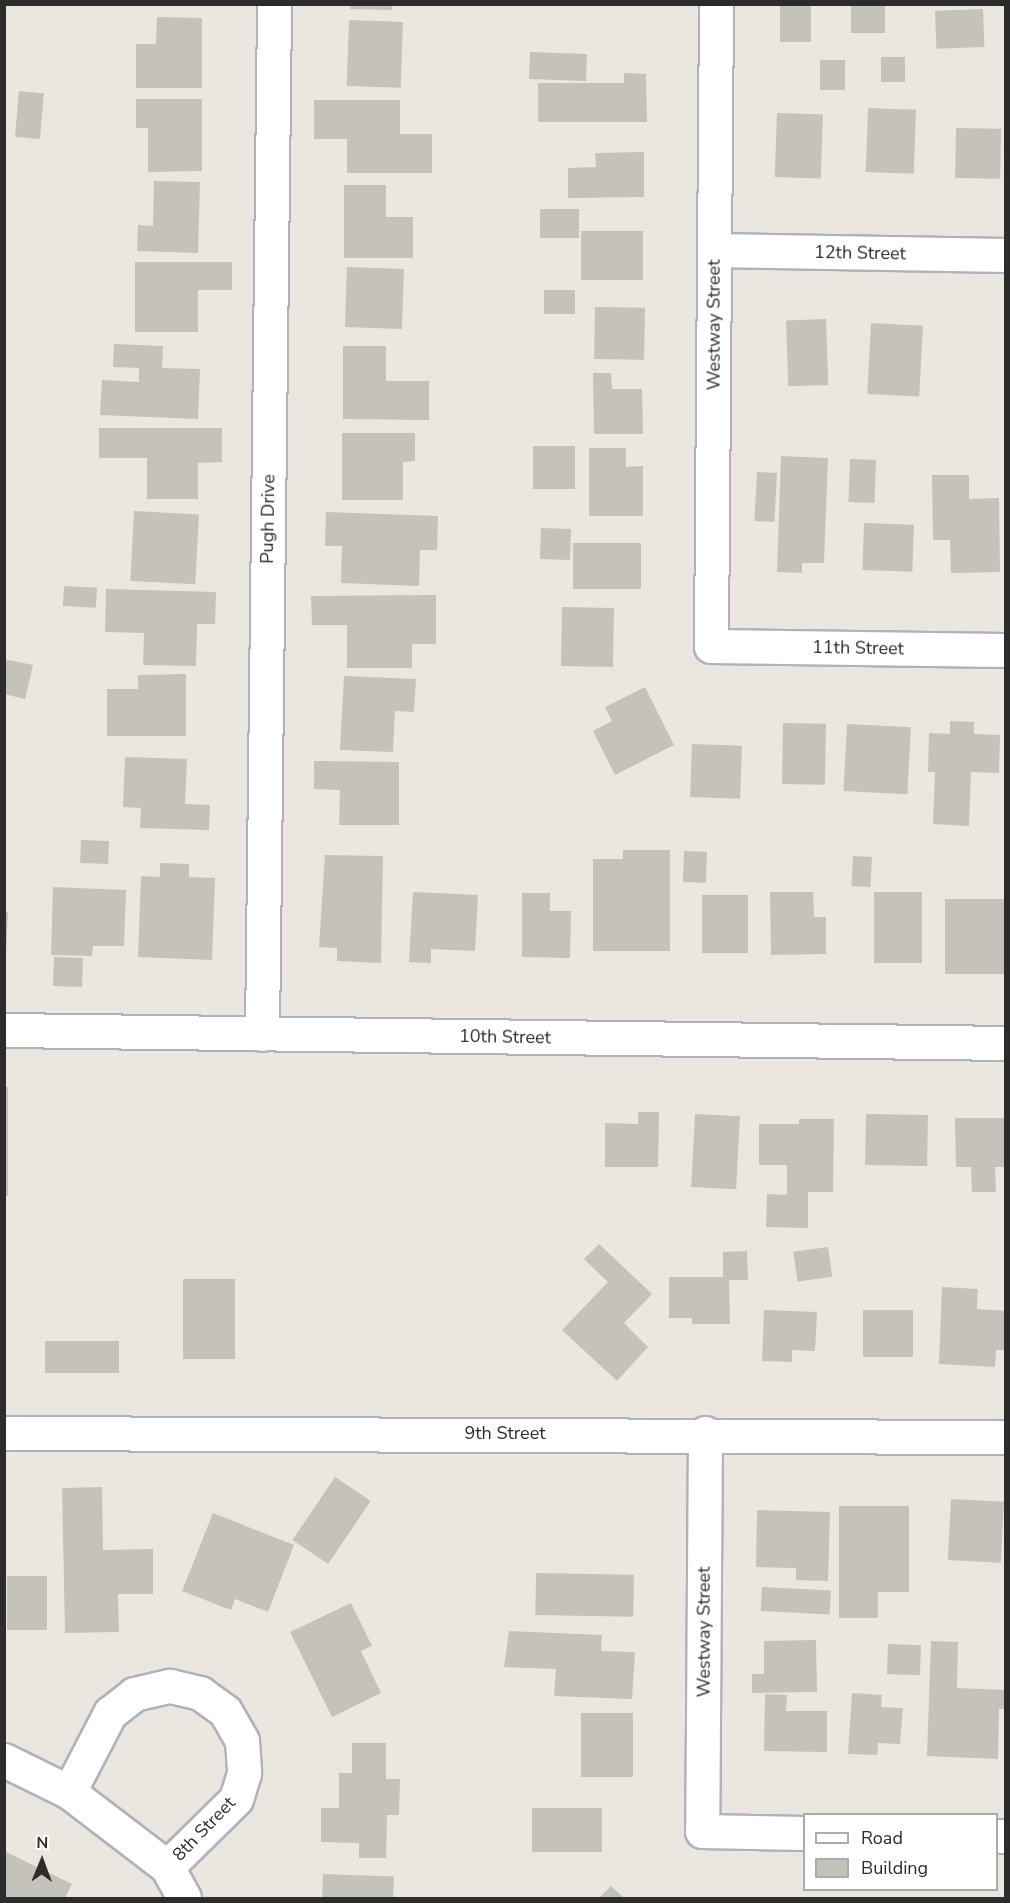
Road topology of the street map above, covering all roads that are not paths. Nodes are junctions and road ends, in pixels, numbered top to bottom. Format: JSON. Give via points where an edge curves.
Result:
{"nodes":[{"id":1,"x":274,"y":4,"type":"edge"},
{"id":2,"x":716,"y":4,"type":"edge"},
{"id":3,"x":714,"y":250,"type":"junction"},
{"id":4,"x":1005,"y":255,"type":"edge"},
{"id":5,"x":711,"y":646,"type":"joint"},
{"id":6,"x":1005,"y":650,"type":"edge"},
{"id":7,"x":4,"y":1030,"type":"edge"},
{"id":8,"x":262,"y":1034,"type":"junction"},
{"id":9,"x":1005,"y":1043,"type":"edge"},
{"id":10,"x":4,"y":1433,"type":"edge"},
{"id":11,"x":705,"y":1433,"type":"junction"},
{"id":12,"x":1005,"y":1437,"type":"edge"},
{"id":13,"x":4,"y":1760,"type":"edge"},
{"id":14,"x":69,"y":1792,"type":"junction"},
{"id":15,"x":803,"y":1833,"type":"edge"},
{"id":16,"x":167,"y":1867,"type":"junction"},
{"id":17,"x":184,"y":1899,"type":"edge"}],
"edges":[{"from":1,"to":8,"type":"street","name":"Pugh Drive"},
{"from":2,"to":3,"type":"street","name":"Westway Street"},
{"from":3,"to":4,"type":"street","name":"12th Street"},
{"from":3,"to":5,"type":"street","name":"Westway Street"},
{"from":5,"to":6,"type":"street","name":"11th Street"},
{"from":7,"to":8,"type":"street","name":"10th Street"},
{"from":8,"to":9,"type":"street","name":"10th Street"},
{"from":10,"to":11,"type":"street","name":"9th Street"},
{"from":11,"to":12,"type":"street","name":"9th Street"},
{"from":11,"to":15,"type":"street","name":"Westway Street","via":[[702,1831]]},
{"from":13,"to":14,"type":"street","name":"8th Street"},
{"from":14,"to":16,"type":"street","name":"8th Street"},
{"from":14,"to":16,"type":"street","name":"8th Street","via":[[110,1713],[134,1694],[170,1686],[200,1693],[225,1712],[242,1741],[244,1773],[236,1799]]},
{"from":16,"to":17,"type":"street"}]}
